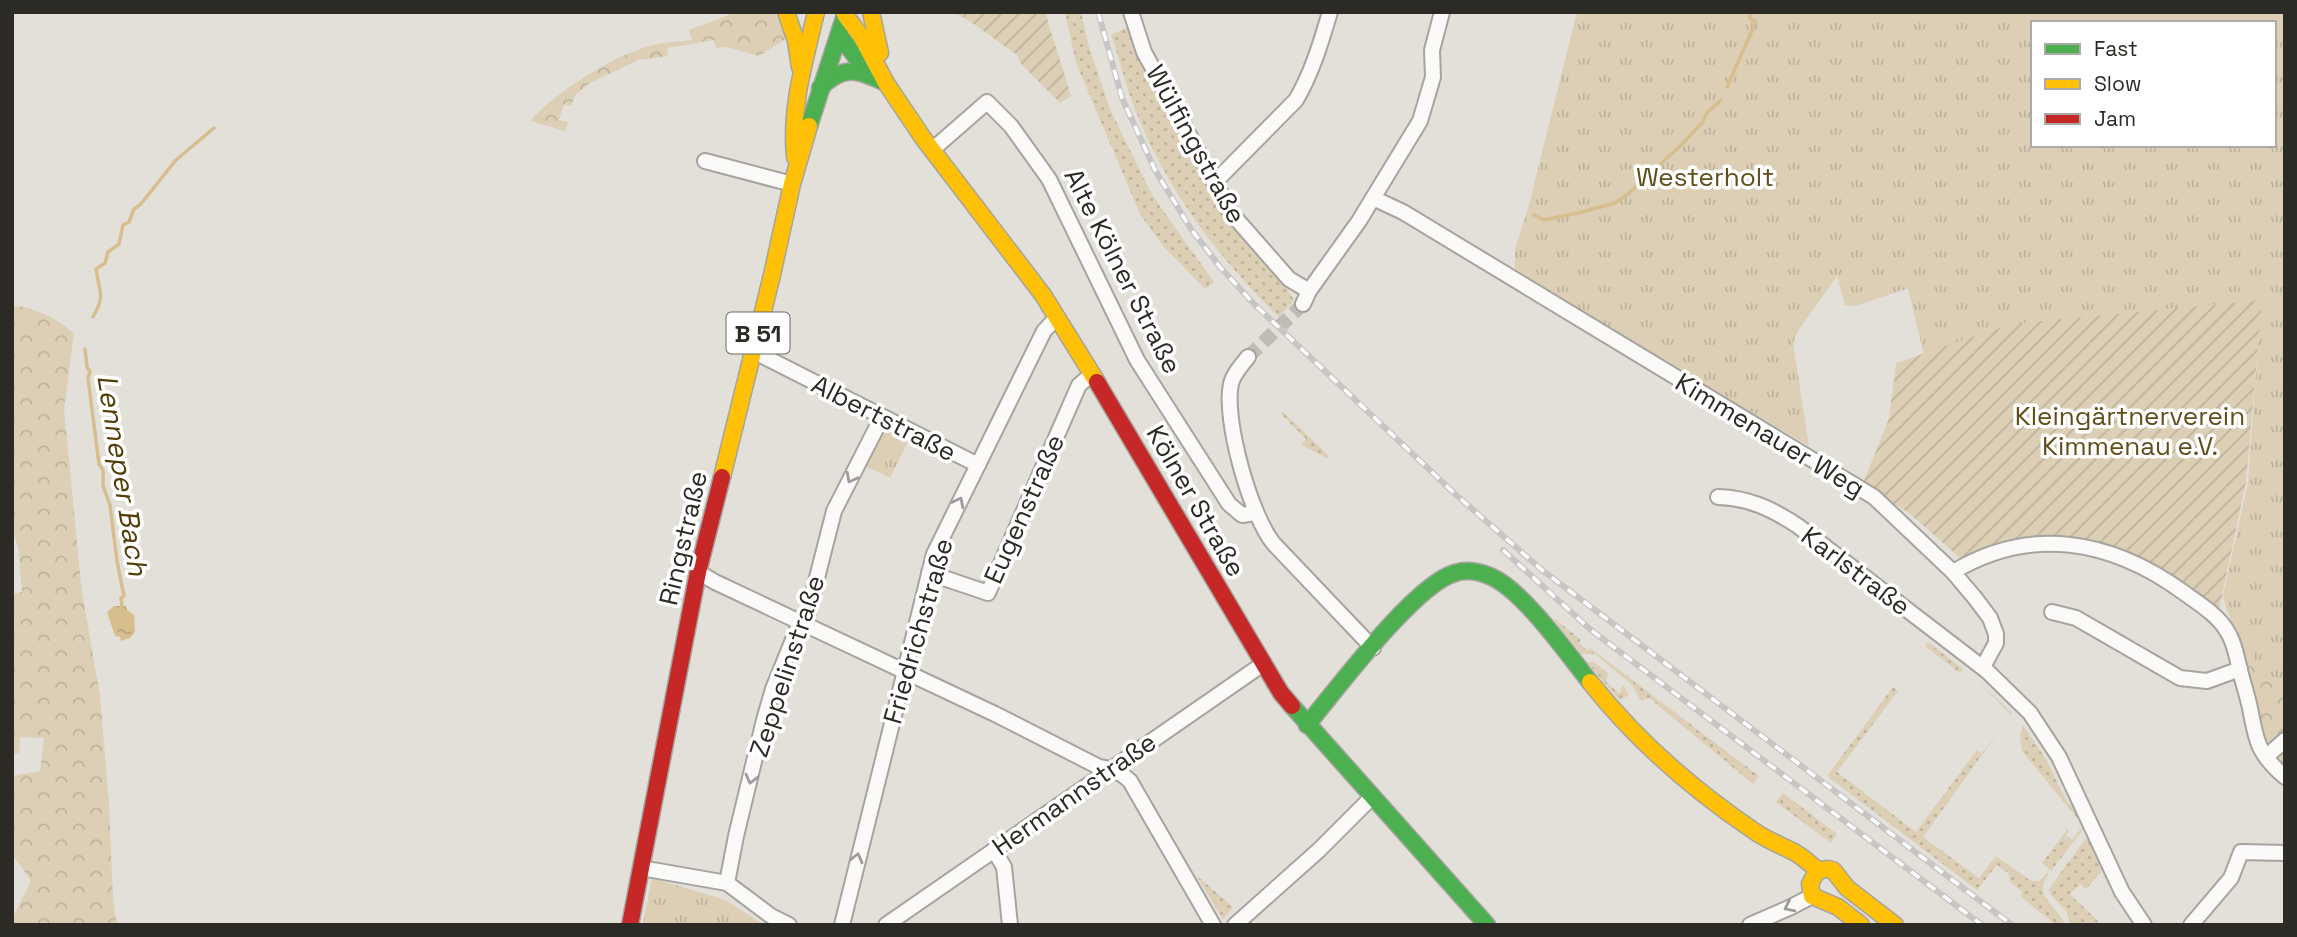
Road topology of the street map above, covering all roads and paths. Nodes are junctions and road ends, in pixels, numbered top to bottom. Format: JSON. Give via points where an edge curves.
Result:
{"nodes":[{"id":1,"x":786,"y":12,"type":"edge"},
{"id":2,"x":818,"y":12,"type":"edge"},
{"id":3,"x":871,"y":12,"type":"edge"},
{"id":4,"x":1131,"y":12,"type":"edge"},
{"id":5,"x":1330,"y":12,"type":"edge"},
{"id":6,"x":1442,"y":12,"type":"edge"},
{"id":7,"x":845,"y":13,"type":"edge"},
{"id":8,"x":839,"y":35,"type":"junction"},
{"id":9,"x":801,"y":77,"type":"junction"},
{"id":10,"x":886,"y":83,"type":"junction"},
{"id":11,"x":820,"y":88,"type":"junction"},
{"id":12,"x":932,"y":150,"type":"junction"},
{"id":13,"x":705,"y":161,"type":"dead end"},
{"id":14,"x":797,"y":165,"type":"junction"},
{"id":15,"x":1214,"y":183,"type":"junction"},
{"id":16,"x":792,"y":184,"type":"junction"},
{"id":17,"x":1373,"y":198,"type":"junction"},
{"id":18,"x":1057,"y":317,"type":"junction"},
{"id":19,"x":754,"y":351,"type":"junction"},
{"id":20,"x":1248,"y":357,"type":"tunnel mouth"},
{"id":21,"x":1092,"y":374,"type":"junction"},
{"id":22,"x":882,"y":417,"type":"junction"},
{"id":23,"x":978,"y":465,"type":"junction"},
{"id":24,"x":1718,"y":497,"type":"dead end"},
{"id":25,"x":1255,"y":513,"type":"junction"},
{"id":26,"x":698,"y":572,"type":"junction"},
{"id":27,"x":1953,"y":572,"type":"junction"},
{"id":28,"x":929,"y":573,"type":"junction"},
{"id":29,"x":2052,"y":612,"type":"dead end"},
{"id":30,"x":805,"y":625,"type":"junction"},
{"id":31,"x":1373,"y":648,"type":"junction"},
{"id":32,"x":1263,"y":664,"type":"junction"},
{"id":33,"x":1983,"y":667,"type":"junction"},
{"id":34,"x":2240,"y":669,"type":"junction"},
{"id":35,"x":904,"y":671,"type":"junction"},
{"id":36,"x":1307,"y":724,"type":"junction"},
{"id":37,"x":2285,"y":740,"type":"edge"},
{"id":38,"x":2266,"y":757,"type":"junction"},
{"id":39,"x":1113,"y":769,"type":"junction"},
{"id":40,"x":2285,"y":777,"type":"edge"},
{"id":41,"x":1372,"y":797,"type":"junction"},
{"id":42,"x":994,"y":850,"type":"junction"},
{"id":43,"x":2285,"y":853,"type":"edge"},
{"id":44,"x":641,"y":868,"type":"junction"},
{"id":45,"x":1814,"y":874,"type":"junction"},
{"id":46,"x":727,"y":883,"type":"junction"},
{"id":47,"x":1812,"y":896,"type":"junction"},
{"id":48,"x":1767,"y":921,"type":"edge"},
{"id":49,"x":630,"y":925,"type":"edge"},
{"id":50,"x":789,"y":925,"type":"edge"},
{"id":51,"x":842,"y":925,"type":"edge"},
{"id":52,"x":886,"y":925,"type":"edge"},
{"id":53,"x":1010,"y":925,"type":"edge"},
{"id":54,"x":1213,"y":925,"type":"edge"},
{"id":55,"x":1235,"y":925,"type":"edge"},
{"id":56,"x":1487,"y":925,"type":"edge"},
{"id":57,"x":1750,"y":925,"type":"edge"},
{"id":58,"x":1861,"y":925,"type":"edge"},
{"id":59,"x":1895,"y":925,"type":"edge"},
{"id":60,"x":2144,"y":925,"type":"edge"},
{"id":61,"x":2191,"y":925,"type":"edge"}],
"edges":[{"from":1,"to":9,"type":"street"},
{"from":2,"to":8,"type":"street","name":"Kölner Straße"},
{"from":2,"to":9,"type":"street","name":"Ringstraße"},
{"from":3,"to":10,"type":"street"},
{"from":4,"to":15,"type":"street","name":"Wülfingstraße","via":[[1144,52]]},
{"from":5,"to":15,"type":"street","via":[[1296,100]]},
{"from":6,"to":17,"type":"street","via":[[1432,50],[1433,77],[1420,121]]},
{"from":7,"to":8,"type":"street","name":"Ringstraße"},
{"from":7,"to":10,"type":"street","name":"Kölner Straße"},
{"from":8,"to":10,"type":"street","name":"Kölner Straße"},
{"from":8,"to":11,"type":"street","name":"Ringstraße"},
{"from":9,"to":14,"type":"street","name":"Ringstraße","via":[[792,141]]},
{"from":10,"to":11,"type":"street","via":[[849,70],[833,75]]},
{"from":10,"to":12,"type":"street","name":"Kölner Straße"},
{"from":11,"to":14,"type":"street","name":"Ringstraße"},
{"from":12,"to":18,"type":"street","name":"Kölner Straße"},
{"from":12,"to":25,"type":"street","name":"Alte Kölner Straße","via":[[987,102],[1011,126],[1048,179],[1137,360],[1229,504],[1242,515]]},
{"from":13,"to":16,"type":"street"},
{"from":14,"to":16,"type":"street","name":"Ringstraße"},
{"from":15,"to":17,"type":"street","name":"Wülfingstraße","via":[[1245,231],[1306,298]]},
{"from":16,"to":19,"type":"street","name":"Ringstraße","number":"B 51"},
{"from":17,"to":27,"type":"street","name":"Kimmenauer Weg","via":[[1858,486]]},
{"from":18,"to":21,"type":"street","name":"Kölner Straße"},
{"from":18,"to":23,"type":"street","name":"Friedrichstraße","via":[[1044,331]]},
{"from":19,"to":22,"type":"street","name":"Albertstraße"},
{"from":19,"to":26,"type":"street","name":"Ringstraße","number":"B 51"},
{"from":20,"to":25,"type":"street","via":[[1233,377],[1230,413]]},
{"from":21,"to":28,"type":"street","name":"Eugenstraße","via":[[1079,384],[988,593]]},
{"from":21,"to":32,"type":"street","name":"Kölner Straße"},
{"from":22,"to":23,"type":"street","name":"Albertstraße"},
{"from":22,"to":30,"type":"street","name":"Zeppelinstraße","one_way":true,"via":[[834,512]]},
{"from":28,"to":23,"type":"street","name":"Friedrichstraße","one_way":true},
{"from":24,"to":33,"type":"street","name":"Karlstraße","via":[[1747,500],[1780,514]]},
{"from":25,"to":31,"type":"street","via":[[1265,534]]},
{"from":26,"to":30,"type":"street"},
{"from":26,"to":44,"type":"street","name":"Ringstraße","number":"B 51"},
{"from":27,"to":33,"type":"street","via":[[1990,618],[1996,634]]},
{"from":27,"to":34,"type":"street","via":[[1994,552],[2034,543],[2067,544],[2121,558],[2179,589],[2219,620],[2230,636]]},
{"from":28,"to":35,"type":"street","name":"Friedrichstraße"},
{"from":29,"to":34,"type":"street","via":[[2076,618],[2180,678],[2207,681]]},
{"from":30,"to":35,"type":"street"},
{"from":30,"to":46,"type":"street","name":"Zeppelinstraße","one_way":true,"via":[[797,630],[773,689]]},
{"from":31,"to":36,"type":"street"},
{"from":31,"to":45,"type":"street","via":[[1402,614],[1455,572],[1482,573],[1502,583],[1631,729],[1712,799],[1776,845],[1786,858]]},
{"from":32,"to":36,"type":"street","name":"Kölner Straße"},
{"from":32,"to":39,"type":"street","name":"Hermannstraße"},
{"from":33,"to":60,"type":"street","name":"Karlstraße","via":[[2018,699],[2046,735],[2122,892]]},
{"from":34,"to":38,"type":"street","via":[[2254,735]]},
{"from":35,"to":39,"type":"street","via":[[1099,767]]},
{"from":51,"to":35,"type":"street","name":"Friedrichstraße","one_way":true},
{"from":36,"to":41,"type":"street","name":"Kölner Straße"},
{"from":37,"to":38,"type":"street"},
{"from":38,"to":40,"type":"street"},
{"from":39,"to":42,"type":"street","name":"Hermannstraße"},
{"from":39,"to":54,"type":"street","via":[[1130,781]]},
{"from":41,"to":55,"type":"street"},
{"from":41,"to":56,"type":"street","name":"Kölner Straße"},
{"from":42,"to":52,"type":"street","name":"Hermannstraße"},
{"from":42,"to":53,"type":"street","via":[[1004,867]]},
{"from":43,"to":61,"type":"street","via":[[2241,852],[2231,878]]},
{"from":44,"to":46,"type":"street"},
{"from":44,"to":49,"type":"street","name":"Ringstraße","number":"B 51"},
{"from":45,"to":47,"type":"street","via":[[1809,887]]},
{"from":45,"to":59,"type":"street","via":[[1833,870],[1847,888]]},
{"from":46,"to":50,"type":"street"},
{"from":47,"to":48,"type":"street","one_way":true},
{"from":47,"to":58,"type":"street","via":[[1838,907]]},
{"from":48,"to":57,"type":"street"}]}
